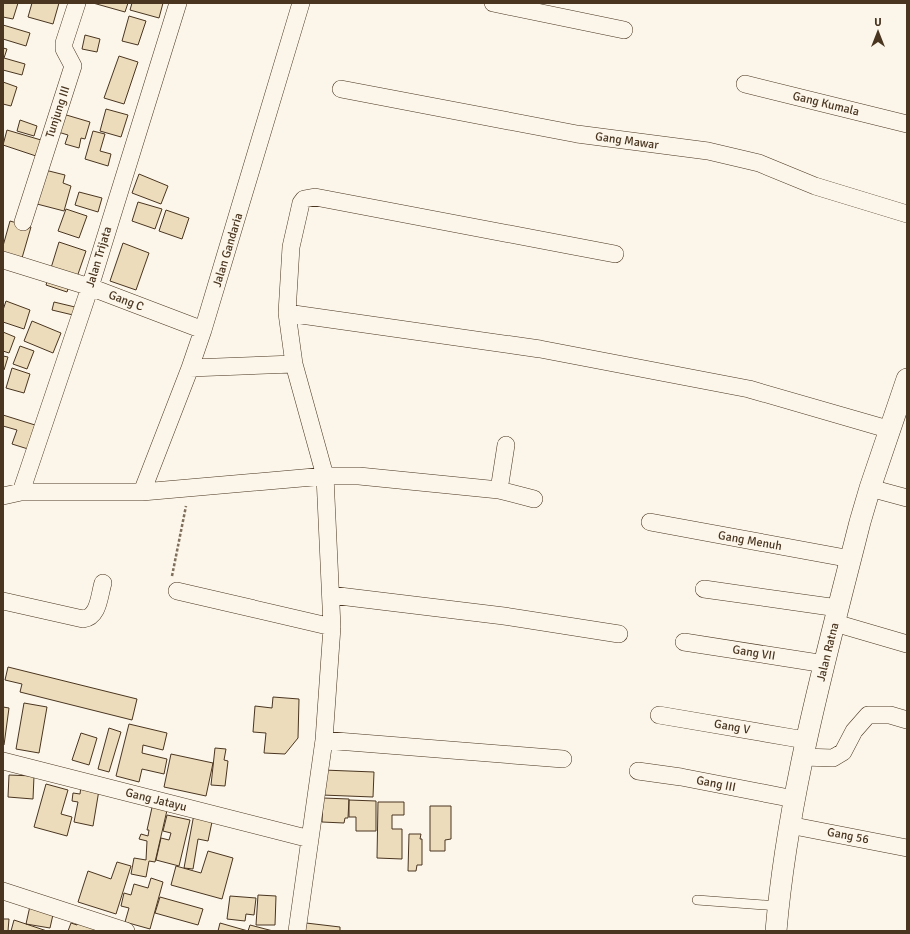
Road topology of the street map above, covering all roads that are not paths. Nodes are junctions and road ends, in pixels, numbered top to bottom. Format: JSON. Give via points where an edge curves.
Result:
{"nodes":[{"id":1,"x":77,"y":3,"type":"edge"},
{"id":2,"x":178,"y":3,"type":"edge"},
{"id":3,"x":301,"y":3,"type":"edge"},
{"id":4,"x":493,"y":3,"type":"edge"},
{"id":5,"x":624,"y":30,"type":"dead end"},
{"id":6,"x":745,"y":84,"type":"dead end"},
{"id":7,"x":341,"y":89,"type":"dead end"},
{"id":8,"x":907,"y":124,"type":"edge"},
{"id":9,"x":907,"y":214,"type":"edge"},
{"id":10,"x":23,"y":222,"type":"dead end"},
{"id":11,"x":614,"y":254,"type":"dead end"},
{"id":12,"x":3,"y":260,"type":"edge"},
{"id":13,"x":90,"y":287,"type":"junction"},
{"id":14,"x":287,"y":313,"type":"junction"},
{"id":15,"x":203,"y":330,"type":"junction"},
{"id":16,"x":294,"y":364,"type":"junction"},
{"id":17,"x":190,"y":368,"type":"junction"},
{"id":18,"x":907,"y":379,"type":"edge"},
{"id":19,"x":891,"y":430,"type":"junction"},
{"id":20,"x":506,"y":445,"type":"dead end"},
{"id":21,"x":325,"y":476,"type":"junction"},
{"id":22,"x":870,"y":488,"type":"junction"},
{"id":23,"x":499,"y":490,"type":"junction"},
{"id":24,"x":21,"y":492,"type":"junction"},
{"id":25,"x":142,"y":492,"type":"junction"},
{"id":26,"x":3,"y":496,"type":"edge"},
{"id":27,"x":907,"y":498,"type":"edge"},
{"id":28,"x":534,"y":499,"type":"dead end"},
{"id":29,"x":650,"y":522,"type":"dead end"},
{"id":30,"x":851,"y":559,"type":"junction"},
{"id":31,"x":103,"y":583,"type":"dead end"},
{"id":32,"x":704,"y":589,"type":"dead end"},
{"id":33,"x":177,"y":591,"type":"road end"},
{"id":34,"x":331,"y":595,"type":"junction"},
{"id":35,"x":3,"y":601,"type":"edge"},
{"id":36,"x":837,"y":615,"type":"junction"},
{"id":37,"x":332,"y":627,"type":"junction"},
{"id":38,"x":619,"y":634,"type":"dead end"},
{"id":39,"x":684,"y":642,"type":"dead end"},
{"id":40,"x":907,"y":644,"type":"edge"},
{"id":41,"x":825,"y":664,"type":"junction"},
{"id":42,"x":659,"y":715,"type":"dead end"},
{"id":43,"x":907,"y":720,"type":"edge"},
{"id":44,"x":324,"y":740,"type":"junction"},
{"id":45,"x":804,"y":749,"type":"junction"},
{"id":46,"x":563,"y":759,"type":"dead end"},
{"id":47,"x":3,"y":761,"type":"edge"},
{"id":48,"x":638,"y":771,"type":"dead end"},
{"id":49,"x":794,"y":799,"type":"junction"},
{"id":50,"x":789,"y":825,"type":"junction"},
{"id":51,"x":310,"y":839,"type":"junction"},
{"id":52,"x":907,"y":848,"type":"edge"},
{"id":53,"x":3,"y":891,"type":"edge"},
{"id":54,"x":697,"y":900,"type":"dead end"},
{"id":55,"x":778,"y":906,"type":"junction"},
{"id":56,"x":126,"y":931,"type":"edge"},
{"id":57,"x":297,"y":931,"type":"edge"},
{"id":58,"x":776,"y":931,"type":"edge"}],
"edges":[{"from":1,"to":10,"type":"street","name":"Tunjung III","via":[[64,42],[64,49],[73,66]]},
{"from":2,"to":13,"type":"street","name":"Jalan Trijata"},
{"from":3,"to":15,"type":"street","name":"Jalan Gandaria"},
{"from":4,"to":5,"type":"street"},
{"from":6,"to":8,"type":"street","name":"Gang Kumala"},
{"from":7,"to":9,"type":"street","name":"Gang Mawar","via":[[577,134],[708,152],[758,163],[815,186]]},
{"from":11,"to":14,"type":"street","via":[[310,197],[304,199],[298,209],[291,247]]},
{"from":12,"to":13,"type":"street","name":"Gang C"},
{"from":13,"to":15,"type":"street","name":"Gang C"},
{"from":13,"to":24,"type":"street","name":"Jalan Trijata"},
{"from":14,"to":16,"type":"street"},
{"from":14,"to":19,"type":"street","via":[[540,349],[702,380],[748,389]]},
{"from":15,"to":17,"type":"street","name":"Jalan Gandaria"},
{"from":16,"to":17,"type":"street"},
{"from":16,"to":21,"type":"street"},
{"from":17,"to":25,"type":"street","name":"Jalan Gandaria"},
{"from":18,"to":19,"type":"street","name":"Jalan Ratna"},
{"from":19,"to":22,"type":"street","name":"Jalan Ratna"},
{"from":20,"to":23,"type":"street"},
{"from":21,"to":23,"type":"street","via":[[359,476]]},
{"from":21,"to":25,"type":"street"},
{"from":21,"to":34,"type":"street"},
{"from":22,"to":27,"type":"street"},
{"from":22,"to":30,"type":"street","name":"Jalan Ratna"},
{"from":23,"to":28,"type":"street"},
{"from":24,"to":25,"type":"street"},
{"from":24,"to":26,"type":"street"},
{"from":29,"to":30,"type":"street","name":"Gang Menuh"},
{"from":30,"to":36,"type":"street","name":"Jalan Ratna"},
{"from":31,"to":35,"type":"street","via":[[94,614],[90,618],[83,619]]},
{"from":32,"to":36,"type":"street"},
{"from":33,"to":37,"type":"street"},
{"from":34,"to":37,"type":"street"},
{"from":34,"to":38,"type":"street","via":[[504,616]]},
{"from":36,"to":40,"type":"street"},
{"from":36,"to":41,"type":"street","name":"Jalan Ratna"},
{"from":37,"to":44,"type":"street"},
{"from":39,"to":41,"type":"street","name":"Gang VII"},
{"from":41,"to":45,"type":"street","name":"Jalan Ratna"},
{"from":42,"to":45,"type":"street","name":"Gang V"},
{"from":43,"to":45,"type":"street","name":"Gang V","via":[[868,715],[854,731],[843,752],[833,758]]},
{"from":44,"to":46,"type":"street"},
{"from":44,"to":51,"type":"street"},
{"from":45,"to":49,"type":"street","name":"Jalan Ratna"},
{"from":47,"to":51,"type":"street","name":"Gang Jatayu"},
{"from":48,"to":49,"type":"street","name":"Gang III"},
{"from":49,"to":50,"type":"street","name":"Jalan Ratna"},
{"from":50,"to":52,"type":"street","name":"Gang 56"},
{"from":50,"to":55,"type":"street","name":"Jalan Ratna"},
{"from":51,"to":57,"type":"street"},
{"from":53,"to":56,"type":"street"},
{"from":54,"to":55,"type":"lane"},
{"from":55,"to":58,"type":"street","name":"Jalan Ratna"}]}
